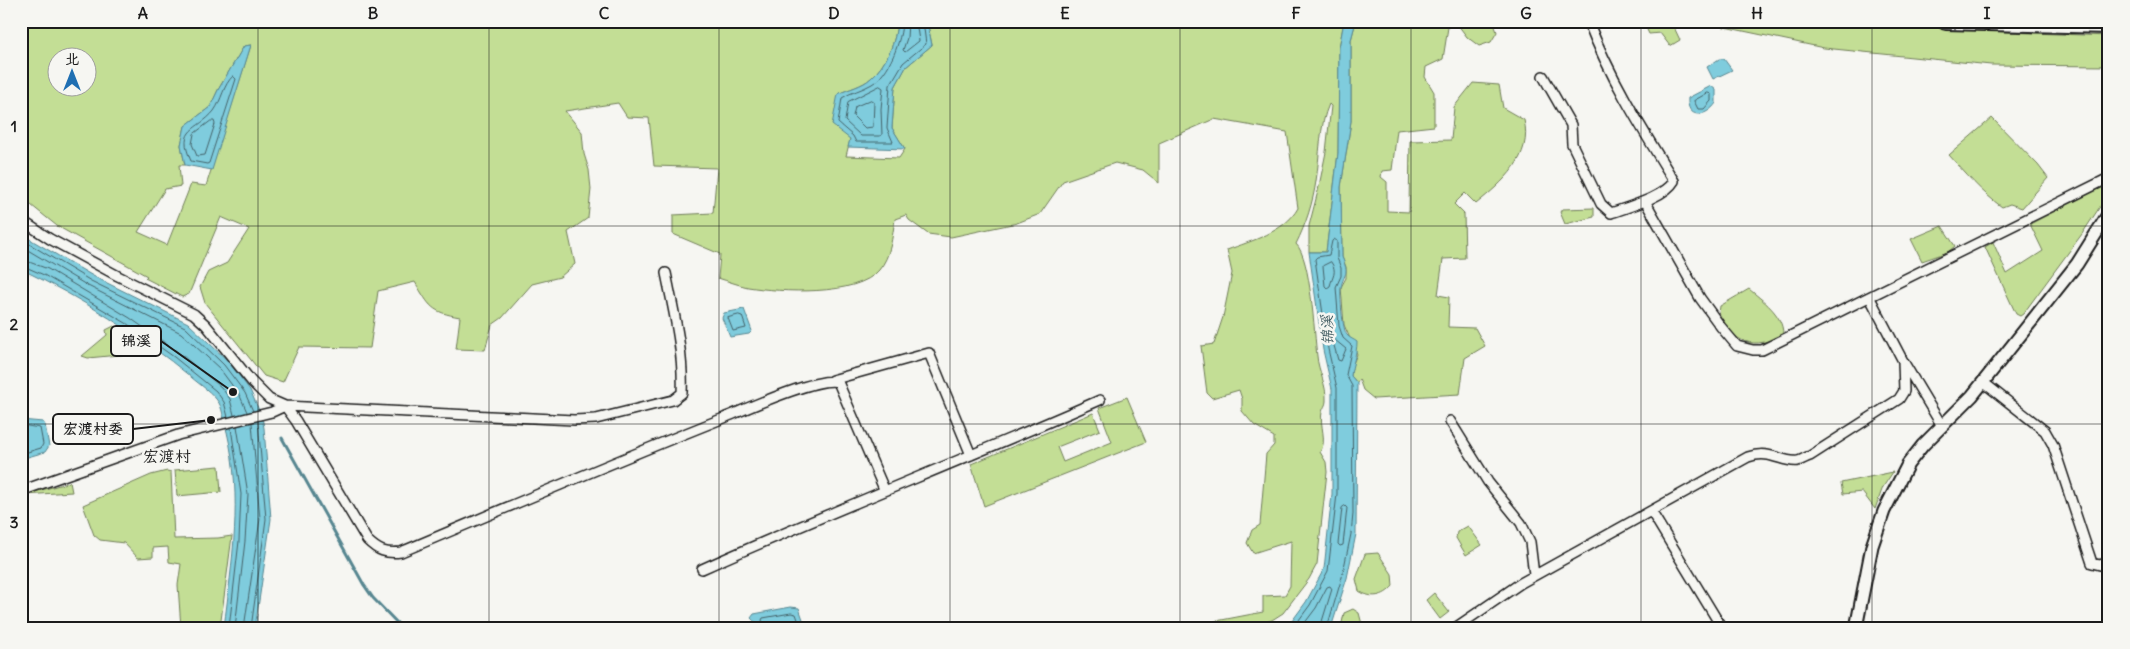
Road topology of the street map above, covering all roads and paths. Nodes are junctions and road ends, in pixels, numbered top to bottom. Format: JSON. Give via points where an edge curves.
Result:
{"nodes":[{"id":1,"x":1588,"y":21,"type":"edge"},
{"id":2,"x":1946,"y":21,"type":"edge"},
{"id":3,"x":2109,"y":25,"type":"edge"},
{"id":4,"x":1543,"y":76,"type":"dead end"},
{"id":5,"x":2109,"y":178,"type":"edge"},
{"id":6,"x":1645,"y":201,"type":"junction"},
{"id":7,"x":2109,"y":213,"type":"edge"},
{"id":8,"x":21,"y":220,"type":"edge"},
{"id":9,"x":666,"y":274,"type":"dead end"},
{"id":10,"x":1870,"y":298,"type":"junction"},
{"id":11,"x":1903,"y":360,"type":"junction"},
{"id":12,"x":832,"y":380,"type":"junction"},
{"id":13,"x":1983,"y":382,"type":"junction"},
{"id":14,"x":1100,"y":400,"type":"dead end"},
{"id":15,"x":285,"y":406,"type":"junction"},
{"id":16,"x":1450,"y":421,"type":"dead end"},
{"id":17,"x":1942,"y":426,"type":"junction"},
{"id":18,"x":971,"y":455,"type":"junction"},
{"id":19,"x":884,"y":489,"type":"junction"},
{"id":20,"x":21,"y":491,"type":"edge"},
{"id":21,"x":1652,"y":511,"type":"junction"},
{"id":22,"x":2109,"y":562,"type":"edge"},
{"id":23,"x":702,"y":569,"type":"dead end"},
{"id":24,"x":1534,"y":575,"type":"junction"},
{"id":25,"x":1456,"y":628,"type":"edge"},
{"id":26,"x":1722,"y":628,"type":"edge"},
{"id":27,"x":1856,"y":628,"type":"edge"}],
"edges":[{"from":1,"to":6,"type":"street","via":[[1615,82],[1674,181],[1670,188]]},
{"from":2,"to":3,"type":"highway"},
{"from":4,"to":6,"type":"street","via":[[1571,126],[1572,144],[1601,204],[1611,213]]},
{"from":5,"to":10,"type":"street"},
{"from":6,"to":10,"type":"street","via":[[1700,298],[1737,346],[1762,350]]},
{"from":7,"to":13,"type":"street","via":[[2077,264]]},
{"from":8,"to":15,"type":"street","via":[[118,276],[194,314],[252,382],[269,399]]},
{"from":9,"to":15,"type":"street","via":[[683,373],[682,393],[673,400],[596,419],[574,420]]},
{"from":10,"to":11,"type":"street"},
{"from":11,"to":17,"type":"street"},
{"from":11,"to":21,"type":"street","via":[[1904,391],[1899,400],[1810,456],[1798,461],[1756,455]]},
{"from":12,"to":15,"type":"street","via":[[787,393],[614,461],[400,552],[387,554],[367,540]]},
{"from":12,"to":18,"type":"street","via":[[929,353]]},
{"from":12,"to":19,"type":"street","via":[[838,382]]},
{"from":13,"to":17,"type":"street"},
{"from":13,"to":22,"type":"street","via":[[2045,431],[2053,444],[2092,563]]},
{"from":14,"to":18,"type":"street"},
{"from":15,"to":20,"type":"street","via":[[178,435]]},
{"from":16,"to":24,"type":"street","via":[[1488,482],[1521,523],[1530,542]]},
{"from":17,"to":27,"type":"street","via":[[1908,464],[1884,511],[1872,546]]},
{"from":18,"to":19,"type":"street"},
{"from":19,"to":23,"type":"street"},
{"from":21,"to":24,"type":"street"},
{"from":21,"to":26,"type":"street"},
{"from":24,"to":25,"type":"street"}]}
